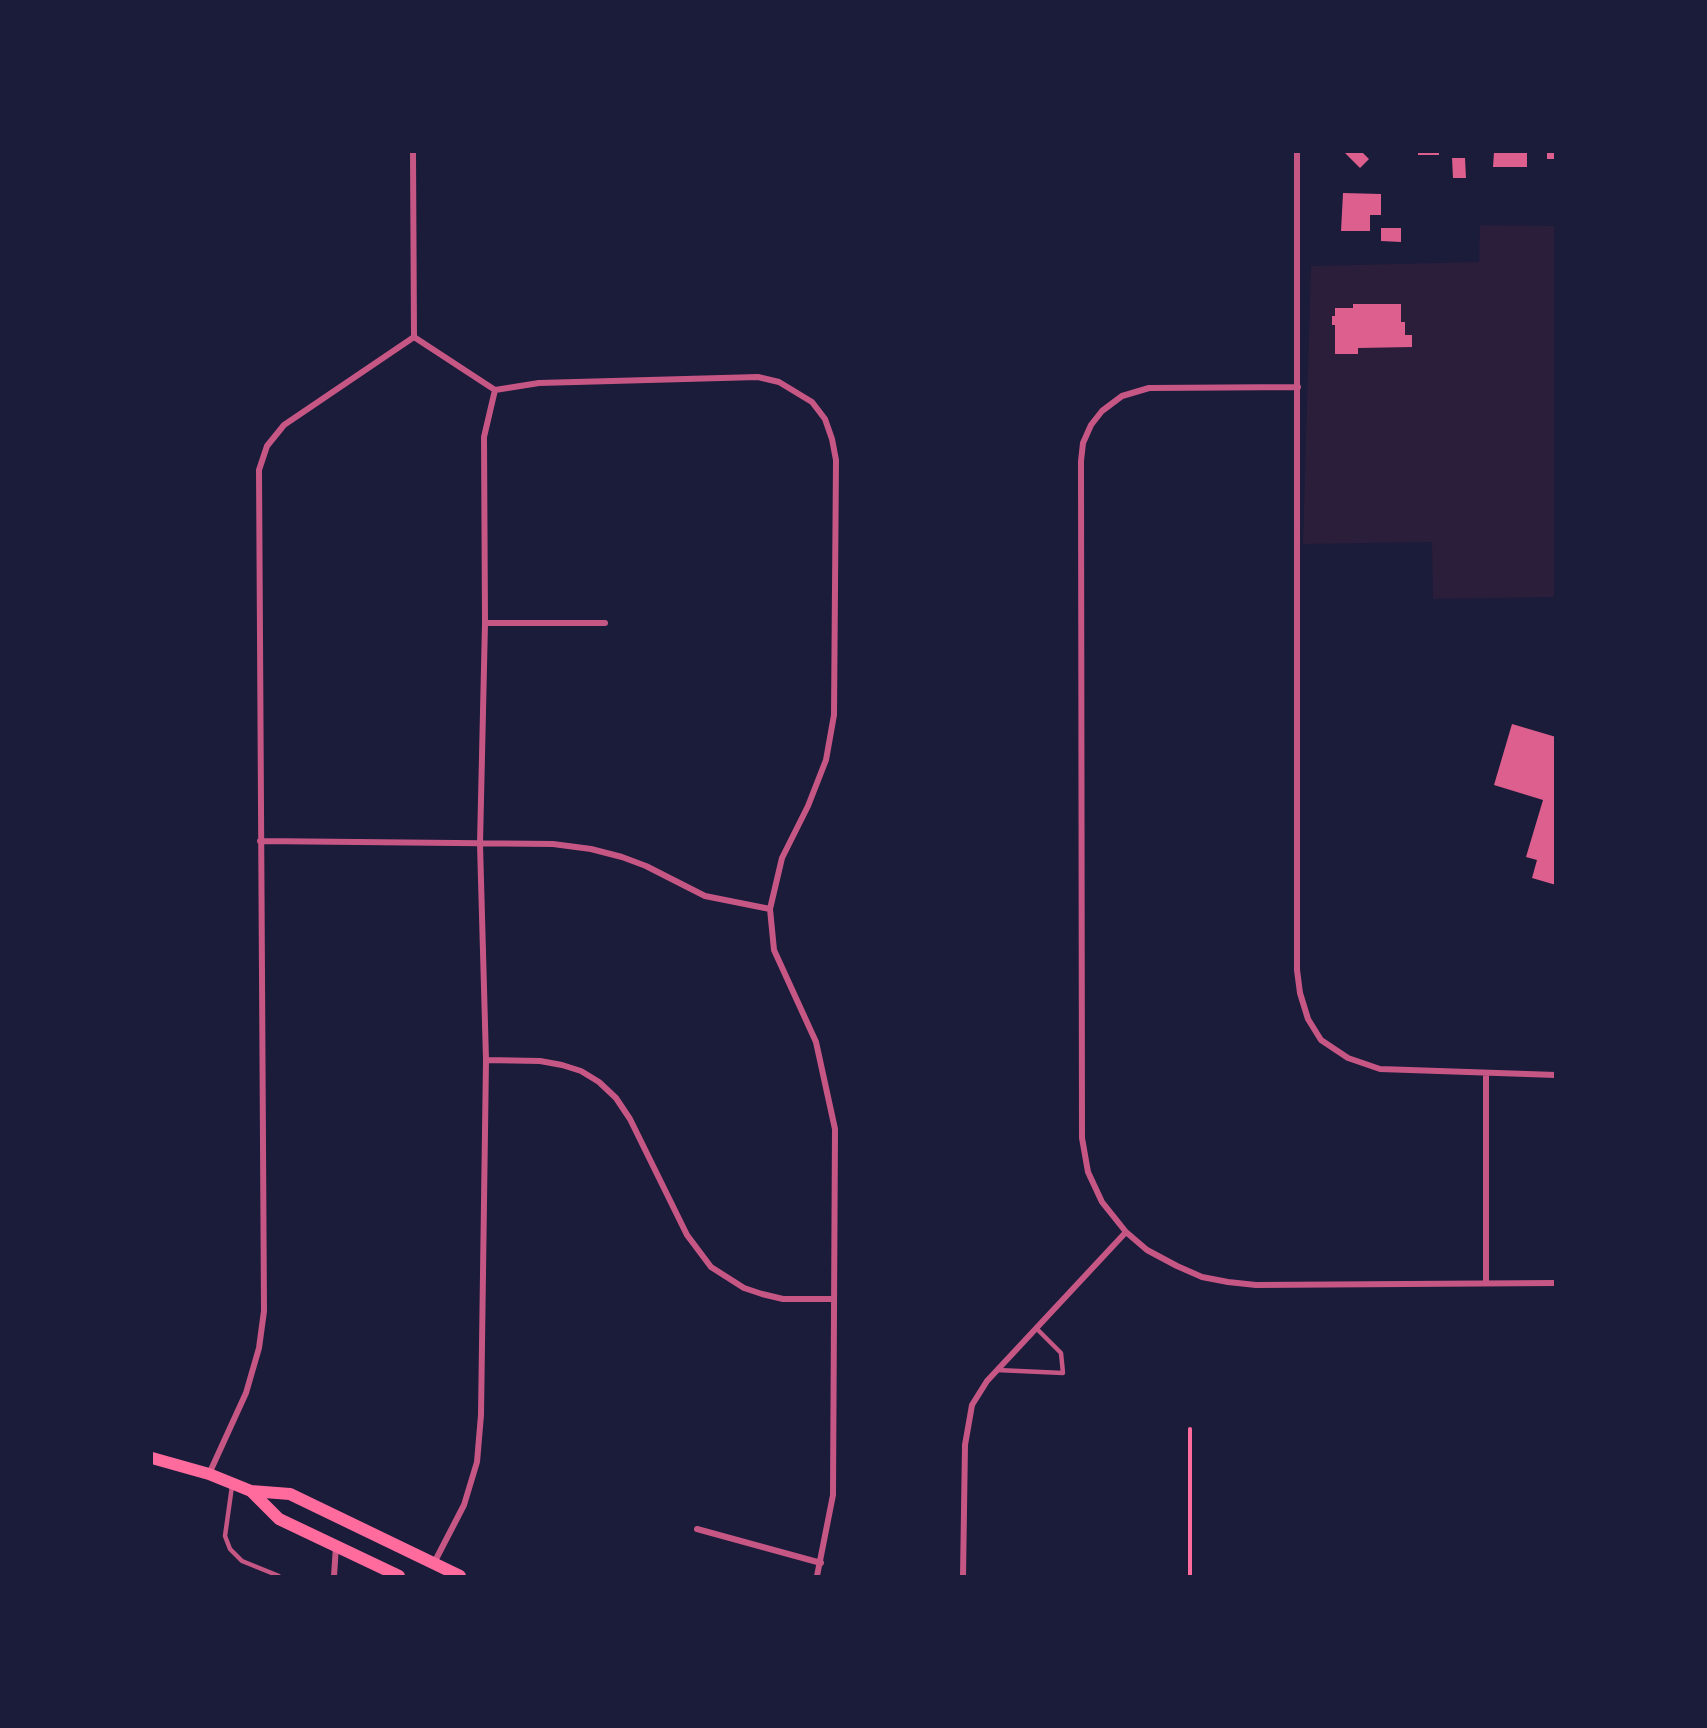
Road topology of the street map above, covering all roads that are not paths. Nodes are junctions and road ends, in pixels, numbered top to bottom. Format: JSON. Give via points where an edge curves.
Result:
{"nodes":[{"id":1,"x":413,"y":152,"type":"edge"},
{"id":2,"x":1297,"y":152,"type":"edge"},
{"id":3,"x":414,"y":337,"type":"junction"},
{"id":4,"x":1298,"y":387,"type":"junction"},
{"id":5,"x":495,"y":390,"type":"junction"},
{"id":6,"x":605,"y":622,"type":"dead end"},
{"id":7,"x":485,"y":623,"type":"junction"},
{"id":8,"x":260,"y":841,"type":"junction"},
{"id":9,"x":480,"y":844,"type":"junction"},
{"id":10,"x":770,"y":909,"type":"junction"},
{"id":11,"x":486,"y":1060,"type":"junction"},
{"id":12,"x":1486,"y":1074,"type":"junction"},
{"id":13,"x":1556,"y":1075,"type":"edge"},
{"id":14,"x":1126,"y":1232,"type":"junction"},
{"id":15,"x":1486,"y":1283,"type":"junction"},
{"id":16,"x":1556,"y":1283,"type":"edge"},
{"id":17,"x":834,"y":1299,"type":"junction"},
{"id":18,"x":1036,"y":1328,"type":"junction"},
{"id":19,"x":997,"y":1370,"type":"junction"},
{"id":20,"x":152,"y":1458,"type":"edge"},
{"id":21,"x":209,"y":1474,"type":"junction"},
{"id":22,"x":233,"y":1483,"type":"junction"},
{"id":23,"x":251,"y":1491,"type":"junction"},
{"id":24,"x":697,"y":1529,"type":"dead end"},
{"id":25,"x":336,"y":1545,"type":"junction"},
{"id":26,"x":434,"y":1563,"type":"junction"},
{"id":27,"x":821,"y":1563,"type":"junction"},
{"id":28,"x":279,"y":1576,"type":"edge"},
{"id":29,"x":334,"y":1576,"type":"edge"},
{"id":30,"x":399,"y":1576,"type":"edge"},
{"id":31,"x":460,"y":1576,"type":"edge"},
{"id":32,"x":818,"y":1576,"type":"edge"},
{"id":33,"x":963,"y":1576,"type":"edge"}],
"edges":[{"from":1,"to":3,"type":"street"},
{"from":2,"to":4,"type":"street"},
{"from":3,"to":5,"type":"street"},
{"from":3,"to":8,"type":"street","via":[[284,425],[267,446],[259,470]]},
{"from":4,"to":12,"type":"street","via":[[1300,993],[1308,1019],[1322,1040],[1348,1058],[1380,1069]]},
{"from":4,"to":14,"type":"street","via":[[1149,388],[1122,396],[1102,411],[1083,443],[1082,1138],[1088,1172],[1102,1202]]},
{"from":5,"to":7,"type":"street","via":[[484,436]]},
{"from":5,"to":10,"type":"street","via":[[539,383],[758,377],[779,382],[812,402],[825,419],[836,460],[834,715],[826,760],[782,858]]},
{"from":6,"to":7,"type":"street"},
{"from":7,"to":9,"type":"street"},
{"from":8,"to":9,"type":"street"},
{"from":8,"to":21,"type":"street","via":[[264,1311],[259,1348],[246,1393]]},
{"from":9,"to":10,"type":"street","via":[[553,844],[591,849],[646,866],[705,897]]},
{"from":9,"to":11,"type":"street"},
{"from":10,"to":17,"type":"street","via":[[774,950],[816,1042],[835,1129]]},
{"from":11,"to":17,"type":"street","via":[[562,1065],[599,1082],[630,1119],[687,1234],[711,1267],[744,1288],[762,1294],[783,1299]]},
{"from":11,"to":26,"type":"street","via":[[477,1461],[464,1505]]},
{"from":12,"to":13,"type":"street"},
{"from":12,"to":15,"type":"street"},
{"from":14,"to":15,"type":"street","via":[[1177,1266],[1202,1277],[1228,1282]]},
{"from":14,"to":18,"type":"street"},
{"from":15,"to":16,"type":"street"},
{"from":17,"to":27,"type":"street","via":[[833,1494]]},
{"from":18,"to":19,"type":"street"},
{"from":18,"to":19,"type":"lane","via":[[1061,1353],[1063,1372]]},
{"from":19,"to":33,"type":"street","via":[[972,1405],[965,1445]]},
{"from":20,"to":21,"type":"main road"},
{"from":21,"to":22,"type":"main road"},
{"from":22,"to":23,"type":"main road"},
{"from":22,"to":28,"type":"lane","via":[[225,1536],[230,1549],[242,1561]]},
{"from":23,"to":25,"type":"main road","via":[[279,1519]]},
{"from":23,"to":26,"type":"main road","via":[[290,1494]]},
{"from":24,"to":27,"type":"street"},
{"from":25,"to":29,"type":"street"},
{"from":25,"to":30,"type":"main road"},
{"from":26,"to":31,"type":"main road"},
{"from":27,"to":32,"type":"street"}]}
